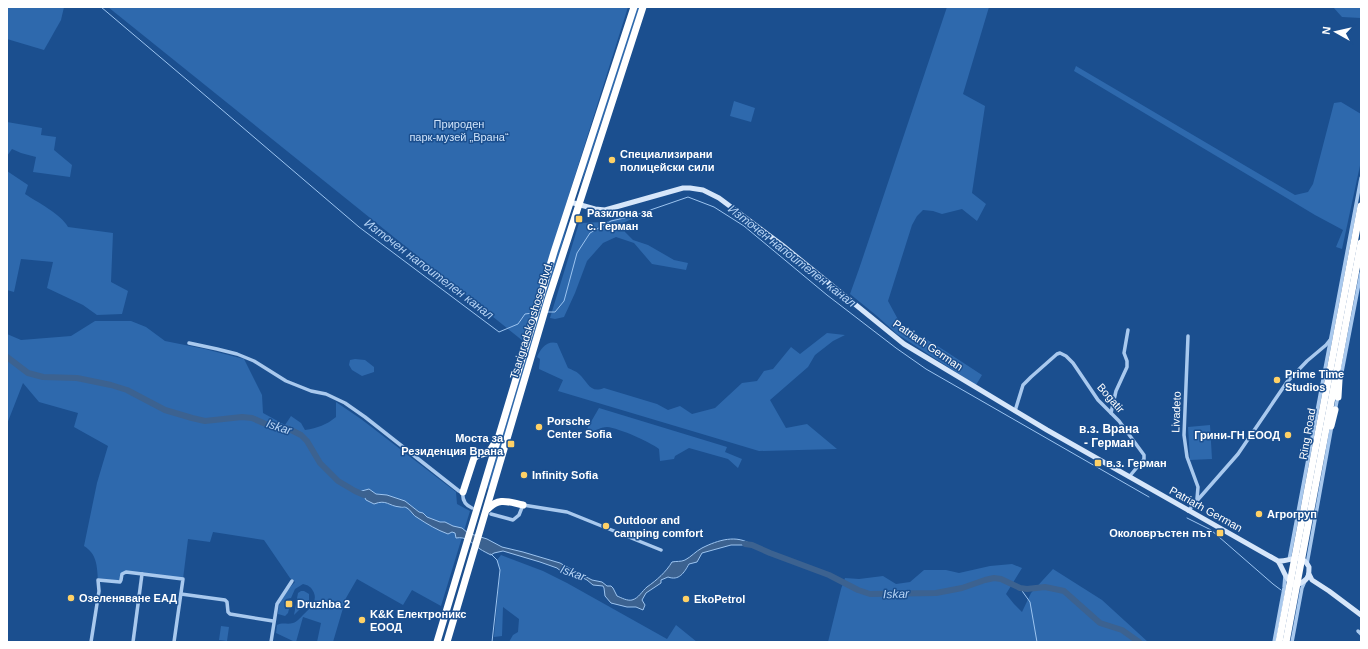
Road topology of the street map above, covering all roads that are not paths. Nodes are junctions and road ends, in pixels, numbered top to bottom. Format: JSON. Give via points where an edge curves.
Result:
{"nodes":[{"id":1,"x":634,"y":7,"type":"edge"},
{"id":2,"x":643,"y":7,"type":"edge"},
{"id":3,"x":1361,"y":178,"type":"edge"},
{"id":4,"x":570,"y":202,"type":"junction"},
{"id":5,"x":578,"y":205,"type":"junction"},
{"id":6,"x":1361,"y":206,"type":"edge"},
{"id":7,"x":1361,"y":243,"type":"edge"},
{"id":8,"x":1361,"y":273,"type":"edge"},
{"id":9,"x":1128,"y":330,"type":"dead end"},
{"id":10,"x":1337,"y":332,"type":"junction"},
{"id":11,"x":1188,"y":336,"type":"dead end"},
{"id":12,"x":1331,"y":339,"type":"junction"},
{"id":13,"x":188,"y":343,"type":"dead end"},
{"id":14,"x":1341,"y":346,"type":"junction"},
{"id":15,"x":1320,"y":350,"type":"junction"},
{"id":16,"x":1328,"y":352,"type":"junction"},
{"id":17,"x":1320,"y":393,"type":"junction"},
{"id":18,"x":1338,"y":397,"type":"junction"},
{"id":19,"x":1319,"y":402,"type":"junction"},
{"id":20,"x":1335,"y":410,"type":"junction"},
{"id":21,"x":1015,"y":411,"type":"junction"},
{"id":22,"x":1111,"y":413,"type":"junction"},
{"id":23,"x":502,"y":428,"type":"junction"},
{"id":24,"x":484,"y":454,"type":"junction"},
{"id":25,"x":1315,"y":467,"type":"junction"},
{"id":26,"x":1129,"y":477,"type":"junction"},
{"id":27,"x":486,"y":479,"type":"junction"},
{"id":28,"x":494,"y":484,"type":"junction"},
{"id":29,"x":1198,"y":487,"type":"junction"},
{"id":30,"x":1204,"y":491,"type":"junction"},
{"id":31,"x":462,"y":492,"type":"junction"},
{"id":32,"x":1197,"y":499,"type":"junction"},
{"id":33,"x":504,"y":501,"type":"junction"},
{"id":34,"x":523,"y":505,"type":"junction"},
{"id":35,"x":472,"y":508,"type":"dead end"},
{"id":36,"x":1188,"y":511,"type":"junction"},
{"id":37,"x":489,"y":512,"type":"junction"},
{"id":38,"x":661,"y":550,"type":"dead end"},
{"id":39,"x":1278,"y":561,"type":"junction"},
{"id":40,"x":1288,"y":561,"type":"junction"},
{"id":41,"x":1307,"y":564,"type":"junction"},
{"id":42,"x":1284,"y":573,"type":"junction"},
{"id":43,"x":142,"y":574,"type":"junction"},
{"id":44,"x":1309,"y":574,"type":"junction"},
{"id":45,"x":1305,"y":580,"type":"junction"},
{"id":46,"x":1312,"y":580,"type":"junction"},
{"id":47,"x":292,"y":581,"type":"dead end"},
{"id":48,"x":181,"y":594,"type":"junction"},
{"id":49,"x":1290,"y":603,"type":"junction"},
{"id":50,"x":1361,"y":615,"type":"edge"},
{"id":51,"x":273,"y":621,"type":"junction"},
{"id":52,"x":91,"y":642,"type":"edge"},
{"id":53,"x":133,"y":642,"type":"edge"},
{"id":54,"x":174,"y":642,"type":"edge"},
{"id":55,"x":271,"y":642,"type":"edge"},
{"id":56,"x":437,"y":642,"type":"edge"},
{"id":57,"x":447,"y":642,"type":"edge"},
{"id":58,"x":1274,"y":642,"type":"edge"},
{"id":59,"x":1279,"y":642,"type":"edge"},
{"id":60,"x":1286,"y":642,"type":"edge"},
{"id":61,"x":1292,"y":642,"type":"edge"}],
"edges":[{"from":1,"to":4,"type":"highway","name":"Tsarigradsko shose Blvd."},
{"from":2,"to":5,"type":"highway","name":"Tsarigradsko shose Blvd."},
{"from":3,"to":12,"type":"street"},
{"from":4,"to":5,"type":"street","name":"Patriarh German"},
{"from":4,"to":23,"type":"highway","name":"Tsarigradsko shose Blvd."},
{"from":5,"to":21,"type":"street","name":"Patriarh German","via":[[605,210],[683,188],[695,188],[711,194],[727,202],[904,344]]},
{"from":5,"to":28,"type":"highway","name":"Tsarigradsko shose Blvd."},
{"from":6,"to":10,"type":"highway","name":"Ring Road"},
{"from":7,"to":14,"type":"highway","name":"Ring Road"},
{"from":8,"to":18,"type":"street"},
{"from":9,"to":22,"type":"street","via":[[1124,353],[1127,367],[1116,391]]},
{"from":10,"to":17,"type":"highway"},
{"from":10,"to":25,"type":"highway","name":"Ring Road"},
{"from":11,"to":29,"type":"street","name":"Livadeto","via":[[1184,435],[1187,458]]},
{"from":12,"to":15,"type":"street"},
{"from":12,"to":16,"type":"street"},
{"from":13,"to":31,"type":"street","via":[[246,358],[286,381],[345,403]]},
{"from":14,"to":18,"type":"highway"},
{"from":14,"to":25,"type":"highway","name":"Ring Road"},
{"from":15,"to":16,"type":"street"},
{"from":15,"to":30,"type":"street","via":[[1287,382],[1238,454]]},
{"from":16,"to":17,"type":"street"},
{"from":17,"to":19,"type":"street"},
{"from":18,"to":20,"type":"street"},
{"from":19,"to":25,"type":"highway"},
{"from":19,"to":40,"type":"street"},
{"from":20,"to":25,"type":"highway"},
{"from":20,"to":41,"type":"street"},
{"from":21,"to":22,"type":"street","name":"Bogatir","via":[[1024,385],[1060,353],[1069,359],[1098,400]]},
{"from":21,"to":26,"type":"street","name":"Patriarh German"},
{"from":22,"to":26,"type":"street","name":"Bogatir","via":[[1144,455],[1144,459]]},
{"from":23,"to":24,"type":"highway","via":[[492,450]]},
{"from":23,"to":27,"type":"highway","name":"Tsarigradsko shose Blvd."},
{"from":24,"to":27,"type":"highway","via":[[488,459]]},
{"from":24,"to":31,"type":"highway","via":[[474,458]]},
{"from":25,"to":49,"type":"highway","name":"Ring Road"},
{"from":26,"to":36,"type":"street","name":"Patriarh German"},
{"from":27,"to":56,"type":"highway","name":"Tsarigradsko shose Blvd."},
{"from":28,"to":33,"type":"highway","via":[[497,494]]},
{"from":28,"to":37,"type":"highway","name":"Tsarigradsko shose Blvd."},
{"from":29,"to":30,"type":"street"},
{"from":29,"to":32,"type":"street","name":"Livadeto"},
{"from":30,"to":32,"type":"street"},
{"from":31,"to":35,"type":"street","via":[[465,503]]},
{"from":32,"to":36,"type":"street"},
{"from":33,"to":34,"type":"highway"},
{"from":33,"to":37,"type":"highway","via":[[495,503]]},
{"from":34,"to":37,"type":"street","via":[[520,515],[513,520]]},
{"from":34,"to":38,"type":"street","via":[[567,512]]},
{"from":36,"to":39,"type":"street","name":"Patriarh German"},
{"from":37,"to":57,"type":"highway","name":"Tsarigradsko shose Blvd.","via":[[482,524]]},
{"from":39,"to":40,"type":"street"},
{"from":39,"to":42,"type":"street"},
{"from":40,"to":41,"type":"street","via":[[1298,558]]},
{"from":40,"to":42,"type":"street"},
{"from":41,"to":44,"type":"street"},
{"from":42,"to":45,"type":"street","via":[[1288,581],[1293,583]]},
{"from":42,"to":58,"type":"street","via":[[1284,588]]},
{"from":43,"to":48,"type":"street","via":[[183,579]]},
{"from":43,"to":52,"type":"street","via":[[126,572],[122,574],[120,582],[98,580],[99,591]]},
{"from":43,"to":53,"type":"street"},
{"from":44,"to":45,"type":"street"},
{"from":44,"to":46,"type":"street"},
{"from":45,"to":46,"type":"street"},
{"from":45,"to":61,"type":"street"},
{"from":46,"to":50,"type":"street"},
{"from":47,"to":51,"type":"street","via":[[277,604]]},
{"from":48,"to":51,"type":"street","via":[[224,600],[230,614]]},
{"from":48,"to":54,"type":"street"},
{"from":49,"to":59,"type":"highway","name":"Ring Road"},
{"from":49,"to":60,"type":"highway","name":"Ring Road"},
{"from":51,"to":55,"type":"street"}]}
